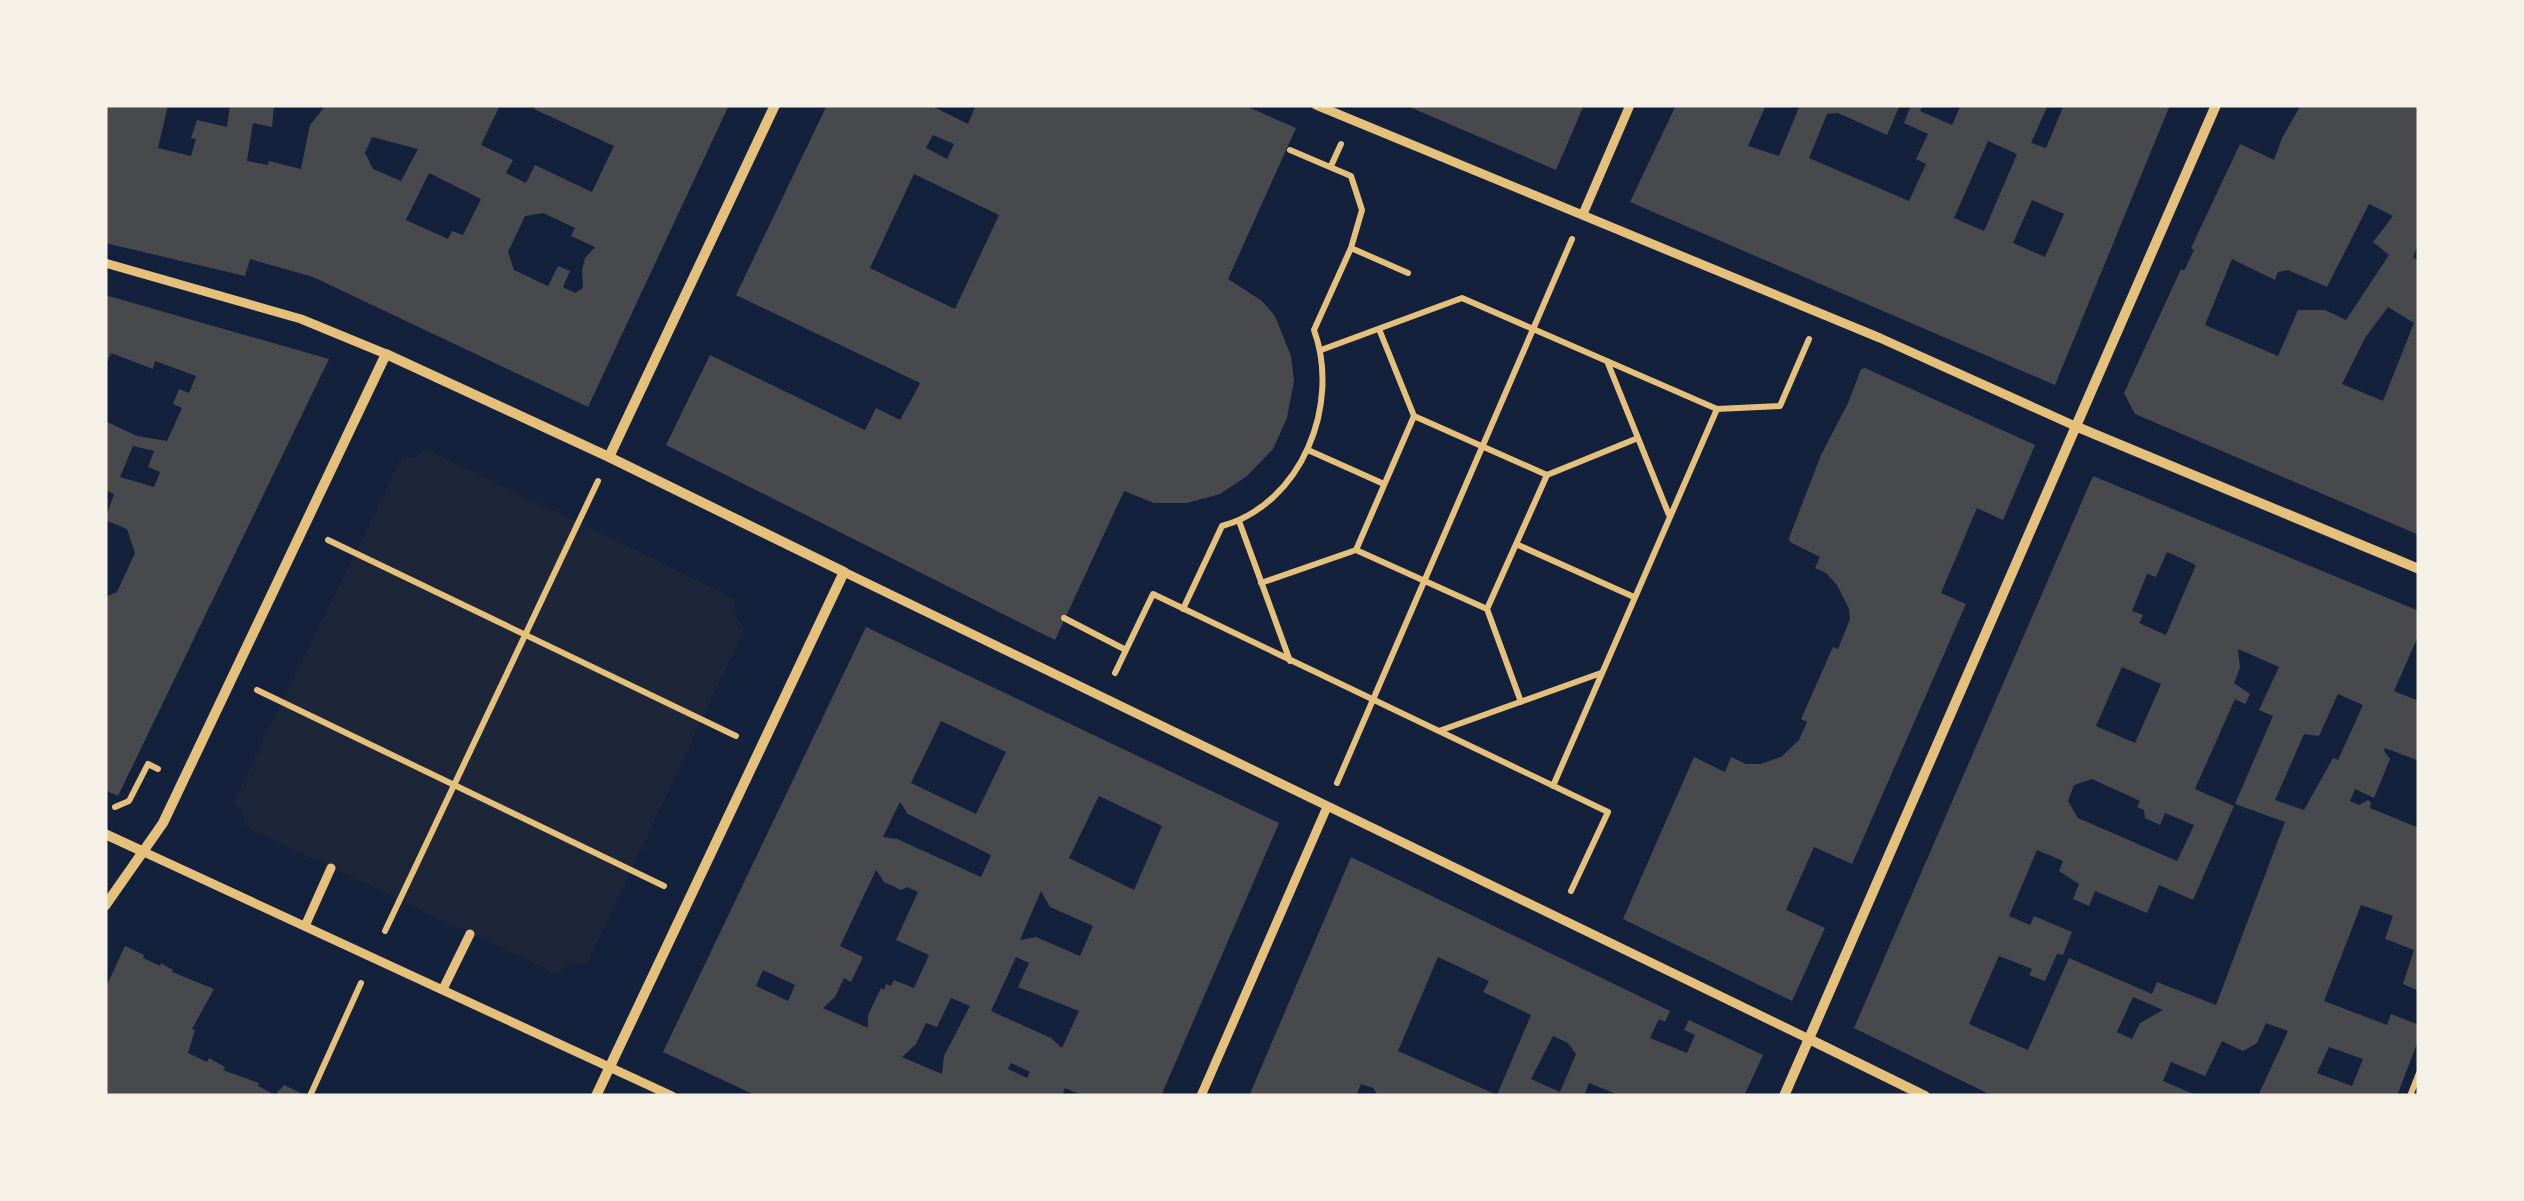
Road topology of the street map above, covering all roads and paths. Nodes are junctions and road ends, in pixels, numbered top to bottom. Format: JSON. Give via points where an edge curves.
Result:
{"nodes":[{"id":1,"x":775,"y":105,"type":"edge"},
{"id":2,"x":1316,"y":105,"type":"edge"},
{"id":3,"x":1630,"y":105,"type":"edge"},
{"id":4,"x":2216,"y":105,"type":"edge"},
{"id":5,"x":1290,"y":150,"type":"dead end"},
{"id":6,"x":1583,"y":214,"type":"junction"},
{"id":7,"x":1351,"y":248,"type":"junction"},
{"id":8,"x":105,"y":264,"type":"edge"},
{"id":9,"x":1560,"y":266,"type":"dead end"},
{"id":10,"x":1408,"y":273,"type":"dead end"},
{"id":11,"x":1819,"y":313,"type":"junction"},
{"id":12,"x":1379,"y":329,"type":"junction"},
{"id":13,"x":1532,"y":330,"type":"junction"},
{"id":14,"x":1321,"y":350,"type":"junction"},
{"id":15,"x":386,"y":354,"type":"junction"},
{"id":16,"x":1607,"y":361,"type":"junction"},
{"id":17,"x":1717,"y":409,"type":"junction"},
{"id":18,"x":1414,"y":416,"type":"junction"},
{"id":19,"x":2075,"y":426,"type":"junction"},
{"id":20,"x":1638,"y":438,"type":"junction"},
{"id":21,"x":1482,"y":446,"type":"junction"},
{"id":22,"x":1308,"y":450,"type":"junction"},
{"id":23,"x":609,"y":457,"type":"junction"},
{"id":24,"x":1547,"y":475,"type":"junction"},
{"id":25,"x":1384,"y":484,"type":"junction"},
{"id":26,"x":1670,"y":516,"type":"junction"},
{"id":27,"x":1239,"y":521,"type":"junction"},
{"id":28,"x":1516,"y":544,"type":"junction"},
{"id":29,"x":1356,"y":550,"type":"junction"},
{"id":30,"x":356,"y":553,"type":"dead end"},
{"id":31,"x":2419,"y":569,"type":"edge"},
{"id":32,"x":844,"y":572,"type":"junction"},
{"id":33,"x":1424,"y":580,"type":"junction"},
{"id":34,"x":1262,"y":583,"type":"junction"},
{"id":35,"x":1634,"y":597,"type":"junction"},
{"id":36,"x":1183,"y":609,"type":"junction"},
{"id":37,"x":1487,"y":609,"type":"junction"},
{"id":38,"x":1064,"y":618,"type":"dead end"},
{"id":39,"x":526,"y":634,"type":"junction"},
{"id":40,"x":1290,"y":661,"type":"junction"},
{"id":41,"x":1602,"y":673,"type":"junction"},
{"id":42,"x":1373,"y":701,"type":"junction"},
{"id":43,"x":1521,"y":702,"type":"junction"},
{"id":44,"x":282,"y":703,"type":"dead end"},
{"id":45,"x":702,"y":720,"type":"dead end"},
{"id":46,"x":1438,"y":731,"type":"junction"},
{"id":47,"x":455,"y":785,"type":"junction"},
{"id":48,"x":1553,"y":786,"type":"junction"},
{"id":49,"x":1327,"y":807,"type":"junction"},
{"id":50,"x":105,"y":834,"type":"edge"},
{"id":51,"x":144,"y":852,"type":"junction"},
{"id":52,"x":331,"y":868,"type":"dead end"},
{"id":53,"x":630,"y":870,"type":"dead end"},
{"id":54,"x":105,"y":906,"type":"edge"},
{"id":55,"x":1558,"y":918,"type":"junction"},
{"id":56,"x":305,"y":926,"type":"junction"},
{"id":57,"x":470,"y":934,"type":"dead end"},
{"id":58,"x":374,"y":957,"type":"junction"},
{"id":59,"x":443,"y":990,"type":"junction"},
{"id":60,"x":1809,"y":1039,"type":"junction"},
{"id":61,"x":609,"y":1067,"type":"junction"},
{"id":62,"x":2419,"y":1072,"type":"edge"},
{"id":63,"x":310,"y":1096,"type":"edge"},
{"id":64,"x":596,"y":1096,"type":"edge"},
{"id":65,"x":672,"y":1096,"type":"edge"},
{"id":66,"x":1201,"y":1096,"type":"edge"},
{"id":67,"x":1784,"y":1096,"type":"edge"},
{"id":68,"x":1925,"y":1096,"type":"edge"},
{"id":69,"x":2410,"y":1096,"type":"edge"}],
"edges":[{"from":1,"to":23,"type":"street"},
{"from":2,"to":6,"type":"street"},
{"from":3,"to":6,"type":"street"},
{"from":4,"to":19,"type":"street"},
{"from":5,"to":7,"type":"path","via":[[1351,176],[1362,210]]},
{"from":6,"to":11,"type":"street"},
{"from":7,"to":10,"type":"path"},
{"from":7,"to":14,"type":"path","via":[[1314,330]]},
{"from":8,"to":15,"type":"street","via":[[301,320]]},
{"from":9,"to":13,"type":"path"},
{"from":11,"to":17,"type":"path","via":[[1780,406]]},
{"from":11,"to":19,"type":"street"},
{"from":12,"to":13,"type":"path","via":[[1462,298]]},
{"from":12,"to":14,"type":"path"},
{"from":12,"to":18,"type":"path"},
{"from":13,"to":16,"type":"path"},
{"from":13,"to":21,"type":"path"},
{"from":14,"to":22,"type":"path","via":[[1321,415]]},
{"from":15,"to":23,"type":"street"},
{"from":15,"to":51,"type":"street"},
{"from":16,"to":17,"type":"path"},
{"from":16,"to":20,"type":"path"},
{"from":17,"to":26,"type":"path"},
{"from":18,"to":21,"type":"path"},
{"from":18,"to":25,"type":"path"},
{"from":19,"to":31,"type":"street"},
{"from":19,"to":60,"type":"street"},
{"from":20,"to":24,"type":"path"},
{"from":20,"to":26,"type":"path"},
{"from":21,"to":24,"type":"path"},
{"from":21,"to":33,"type":"path"},
{"from":22,"to":25,"type":"path"},
{"from":22,"to":27,"type":"path","via":[[1289,480]]},
{"from":23,"to":32,"type":"street"},
{"from":23,"to":39,"type":"path"},
{"from":24,"to":28,"type":"path"},
{"from":25,"to":29,"type":"path"},
{"from":26,"to":35,"type":"path"},
{"from":27,"to":34,"type":"path"},
{"from":27,"to":36,"type":"path","via":[[1222,526]]},
{"from":28,"to":35,"type":"path"},
{"from":28,"to":37,"type":"path"},
{"from":29,"to":33,"type":"path"},
{"from":29,"to":34,"type":"path"},
{"from":30,"to":39,"type":"path"},
{"from":32,"to":49,"type":"street"},
{"from":32,"to":61,"type":"street"},
{"from":33,"to":37,"type":"path"},
{"from":33,"to":42,"type":"path"},
{"from":34,"to":40,"type":"path"},
{"from":35,"to":41,"type":"path"},
{"from":36,"to":38,"type":"path","via":[[1153,594],[1126,650]]},
{"from":36,"to":40,"type":"path"},
{"from":37,"to":43,"type":"path"},
{"from":39,"to":45,"type":"path"},
{"from":39,"to":47,"type":"path"},
{"from":40,"to":42,"type":"path"},
{"from":41,"to":43,"type":"path"},
{"from":41,"to":48,"type":"path"},
{"from":42,"to":46,"type":"path"},
{"from":42,"to":49,"type":"path"},
{"from":43,"to":46,"type":"path"},
{"from":44,"to":47,"type":"path"},
{"from":46,"to":48,"type":"path"},
{"from":47,"to":53,"type":"path"},
{"from":47,"to":58,"type":"path"},
{"from":48,"to":55,"type":"path","via":[[1608,812]]},
{"from":49,"to":55,"type":"street"},
{"from":49,"to":66,"type":"street"},
{"from":50,"to":51,"type":"street"},
{"from":51,"to":54,"type":"street"},
{"from":51,"to":56,"type":"street"},
{"from":52,"to":56,"type":"street"},
{"from":55,"to":60,"type":"street"},
{"from":56,"to":58,"type":"street"},
{"from":57,"to":59,"type":"street"},
{"from":58,"to":59,"type":"street"},
{"from":58,"to":63,"type":"path"},
{"from":59,"to":61,"type":"street"},
{"from":60,"to":67,"type":"street"},
{"from":60,"to":68,"type":"street"},
{"from":61,"to":64,"type":"street"},
{"from":61,"to":65,"type":"street"},
{"from":62,"to":69,"type":"path"}]}
